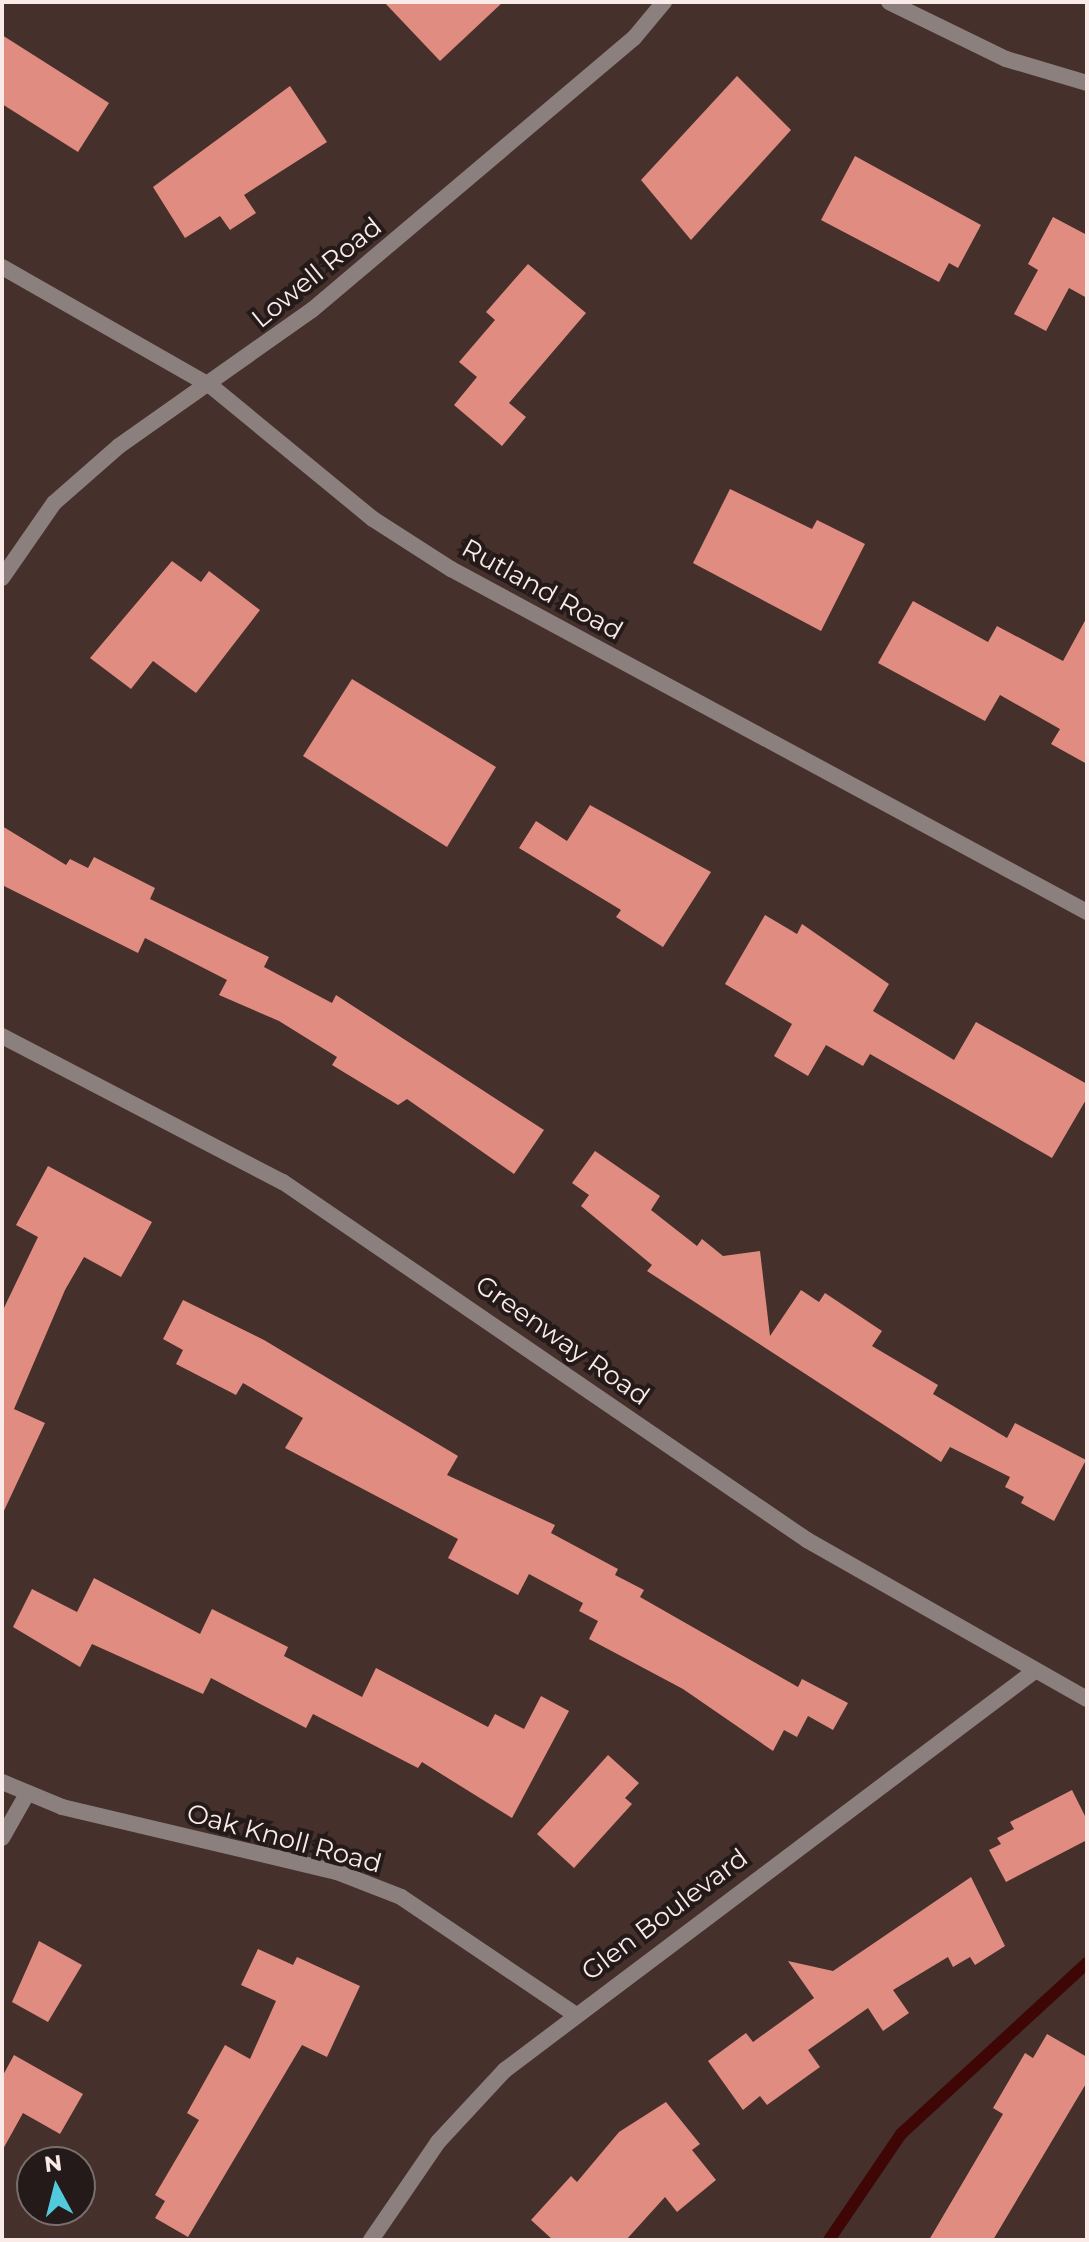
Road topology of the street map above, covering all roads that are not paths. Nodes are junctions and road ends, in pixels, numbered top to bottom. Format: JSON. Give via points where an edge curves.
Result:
{"nodes":[{"id":1,"x":664,"y":2,"type":"edge"},
{"id":2,"x":889,"y":2,"type":"edge"},
{"id":3,"x":1087,"y":83,"type":"edge"},
{"id":4,"x":2,"y":267,"type":"edge"},
{"id":5,"x":211,"y":386,"type":"junction"},
{"id":6,"x":2,"y":578,"type":"edge"},
{"id":7,"x":1087,"y":912,"type":"edge"},
{"id":8,"x":4,"y":1042,"type":"edge"},
{"id":9,"x":1032,"y":1673,"type":"junction"},
{"id":10,"x":1087,"y":1699,"type":"edge"},
{"id":11,"x":2,"y":1782,"type":"edge"},
{"id":12,"x":27,"y":1794,"type":"junction"},
{"id":13,"x":2,"y":1838,"type":"edge"},
{"id":14,"x":573,"y":2013,"type":"junction"},
{"id":15,"x":371,"y":2240,"type":"edge"}],
"edges":[{"from":1,"to":5,"type":"street","name":"Lowell Road","via":[[622,48]]},
{"from":2,"to":3,"type":"street","via":[[1006,59]]},
{"from":4,"to":5,"type":"street","name":"Rutland Road"},
{"from":5,"to":6,"type":"street","name":"Lowell Road","via":[[119,446],[54,503]]},
{"from":5,"to":7,"type":"street","name":"Rutland Road","via":[[361,510],[451,569]]},
{"from":8,"to":9,"type":"street","name":"Greenway Road","via":[[283,1182],[807,1540]]},
{"from":9,"to":10,"type":"street","name":"Greenway Road"},
{"from":9,"to":14,"type":"street","name":"Glen Boulevard"},
{"from":11,"to":12,"type":"street","name":"Oak Knoll Road"},
{"from":12,"to":13,"type":"street"},
{"from":12,"to":14,"type":"street","name":"Oak Knoll Road","via":[[337,1872],[401,1897]]},
{"from":14,"to":15,"type":"street","name":"Glen Boulevard","via":[[438,2142]]}]}
